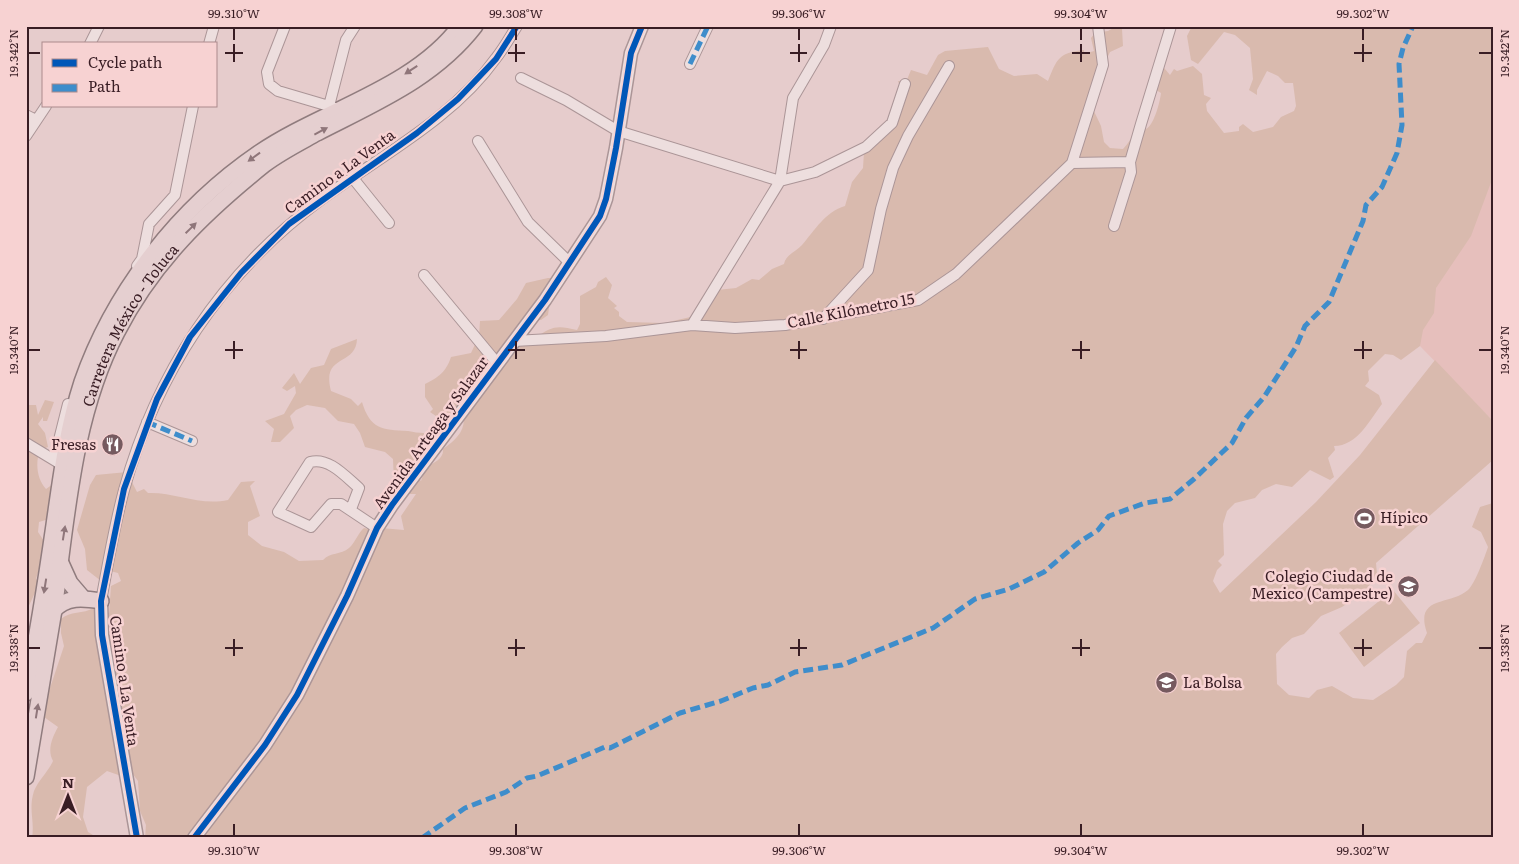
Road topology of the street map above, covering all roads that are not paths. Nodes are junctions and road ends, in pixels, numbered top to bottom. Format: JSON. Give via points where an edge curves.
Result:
{"nodes":[{"id":1,"x":99,"y":26,"type":"edge"},
{"id":2,"x":214,"y":26,"type":"edge"},
{"id":3,"x":284,"y":26,"type":"edge"},
{"id":4,"x":355,"y":26,"type":"edge"},
{"id":5,"x":460,"y":26,"type":"edge"},
{"id":6,"x":475,"y":26,"type":"edge"},
{"id":7,"x":517,"y":26,"type":"edge"},
{"id":8,"x":642,"y":26,"type":"edge"},
{"id":9,"x":708,"y":26,"type":"edge"},
{"id":10,"x":831,"y":26,"type":"edge"},
{"id":11,"x":1098,"y":26,"type":"edge"},
{"id":12,"x":1171,"y":26,"type":"edge"},
{"id":13,"x":91,"y":42,"type":"edge"},
{"id":14,"x":210,"y":42,"type":"edge"},
{"id":15,"x":690,"y":64,"type":"dead end"},
{"id":16,"x":949,"y":66,"type":"dead end"},
{"id":17,"x":521,"y":78,"type":"dead end"},
{"id":18,"x":906,"y":84,"type":"dead end"},
{"id":19,"x":334,"y":107,"type":"junction"},
{"id":20,"x":45,"y":108,"type":"edge"},
{"id":21,"x":193,"y":108,"type":"edge"},
{"id":22,"x":26,"y":115,"type":"edge"},
{"id":23,"x":36,"y":120,"type":"junction"},
{"id":24,"x":618,"y":131,"type":"junction"},
{"id":25,"x":26,"y":136,"type":"edge"},
{"id":26,"x":478,"y":141,"type":"dead end"},
{"id":27,"x":1130,"y":162,"type":"junction"},
{"id":28,"x":1072,"y":163,"type":"junction"},
{"id":29,"x":352,"y":177,"type":"junction"},
{"id":30,"x":780,"y":180,"type":"junction"},
{"id":31,"x":389,"y":223,"type":"dead end"},
{"id":32,"x":1114,"y":226,"type":"dead end"},
{"id":33,"x":570,"y":263,"type":"junction"},
{"id":34,"x":424,"y":275,"type":"dead end"},
{"id":35,"x":823,"y":319,"type":"junction"},
{"id":36,"x":692,"y":325,"type":"junction"},
{"id":37,"x":514,"y":341,"type":"junction"},
{"id":38,"x":497,"y":363,"type":"junction"},
{"id":39,"x":148,"y":422,"type":"junction"},
{"id":40,"x":192,"y":441,"type":"dead end"},
{"id":41,"x":26,"y":443,"type":"edge"},
{"id":42,"x":58,"y":463,"type":"junction"},
{"id":43,"x":351,"y":509,"type":"junction"},
{"id":44,"x":377,"y":528,"type":"junction"},
{"id":45,"x":60,"y":560,"type":"junction"},
{"id":46,"x":82,"y":597,"type":"junction"},
{"id":47,"x":101,"y":601,"type":"junction"},
{"id":48,"x":53,"y":611,"type":"junction"},
{"id":49,"x":26,"y":693,"type":"edge"},
{"id":50,"x":26,"y":777,"type":"edge"},
{"id":51,"x":137,"y":838,"type":"edge"},
{"id":52,"x":194,"y":838,"type":"edge"}],
"edges":[{"from":1,"to":13,"type":"street"},
{"from":2,"to":14,"type":"street"},
{"from":3,"to":19,"type":"street","via":[[267,72],[267,82],[278,91]]},
{"from":4,"to":19,"type":"street","via":[[346,40]]},
{"from":5,"to":19,"type":"main road","name":"Carretera México - Toluca","one_way":true,"via":[[433,55],[394,81]]},
{"from":45,"to":6,"type":"main road","name":"Carretera México - Toluca","one_way":true,"via":[[76,459],[98,378],[116,333],[166,256],[190,228],[275,157],[405,89],[446,59]]},
{"from":7,"to":29,"type":"street","name":"Camino a La Venta","via":[[496,59],[458,99]]},
{"from":8,"to":24,"type":"street","name":"Avenida Arteaga y Salazar","via":[[631,53]]},
{"from":9,"to":15,"type":"street"},
{"from":10,"to":30,"type":"street","via":[[824,45],[793,98]]},
{"from":11,"to":28,"type":"street","via":[[1103,65]]},
{"from":12,"to":27,"type":"street"},
{"from":16,"to":35,"type":"street","via":[[893,168],[868,270]]},
{"from":17,"to":24,"type":"street"},
{"from":18,"to":30,"type":"street","via":[[892,122],[866,147],[815,172]]},
{"from":19,"to":42,"type":"main road","name":"Carretera México - Toluca","one_way":true,"via":[[218,183],[177,223],[126,293],[91,360]]},
{"from":20,"to":23,"type":"street"},
{"from":21,"to":42,"type":"street","via":[[175,194],[149,224],[142,259],[104,316],[84,357],[70,399]]},
{"from":22,"to":23,"type":"street"},
{"from":23,"to":25,"type":"street"},
{"from":24,"to":30,"type":"street"},
{"from":24,"to":33,"type":"street","name":"Avenida Arteaga y Salazar","via":[[603,208],[591,233]]},
{"from":26,"to":33,"type":"street","via":[[528,222]]},
{"from":27,"to":28,"type":"street"},
{"from":27,"to":32,"type":"street","via":[[1131,172]]},
{"from":28,"to":35,"type":"street","name":"Calle Kilómetro 15","via":[[956,274],[918,300]]},
{"from":29,"to":31,"type":"street"},
{"from":29,"to":39,"type":"street","name":"Camino a La Venta","via":[[290,224],[213,306],[190,337]]},
{"from":30,"to":36,"type":"street"},
{"from":33,"to":37,"type":"street","name":"Avenida Arteaga y Salazar"},
{"from":34,"to":38,"type":"street"},
{"from":35,"to":36,"type":"street","name":"Calle Kilómetro 15","via":[[735,328]]},
{"from":36,"to":37,"type":"street","name":"Calle Kilómetro 15","via":[[606,336]]},
{"from":37,"to":38,"type":"street","name":"Avenida Arteaga y Salazar"},
{"from":38,"to":44,"type":"street","name":"Avenida Arteaga y Salazar"},
{"from":39,"to":40,"type":"street"},
{"from":39,"to":47,"type":"street","name":"Camino a La Venta","via":[[124,489]]},
{"from":41,"to":42,"type":"street"},
{"from":42,"to":49,"type":"main road","name":"Carretera México - Toluca","one_way":true},
{"from":43,"to":43,"type":"street","via":[[331,504],[312,528],[278,512],[310,462],[319,459],[359,488]]},
{"from":43,"to":44,"type":"street"},
{"from":44,"to":52,"type":"street","name":"Avenida Arteaga y Salazar","via":[[297,695],[265,744]]},
{"from":45,"to":46,"type":"main road","via":[[70,583]]},
{"from":45,"to":48,"type":"main road","name":"Carretera México - Toluca"},
{"from":46,"to":47,"type":"main road"},
{"from":46,"to":48,"type":"main road"},
{"from":47,"to":51,"type":"street","name":"Camino a La Venta","via":[[102,635]]},
{"from":50,"to":48,"type":"main road","name":"Carretera México - Toluca","one_way":true}]}
